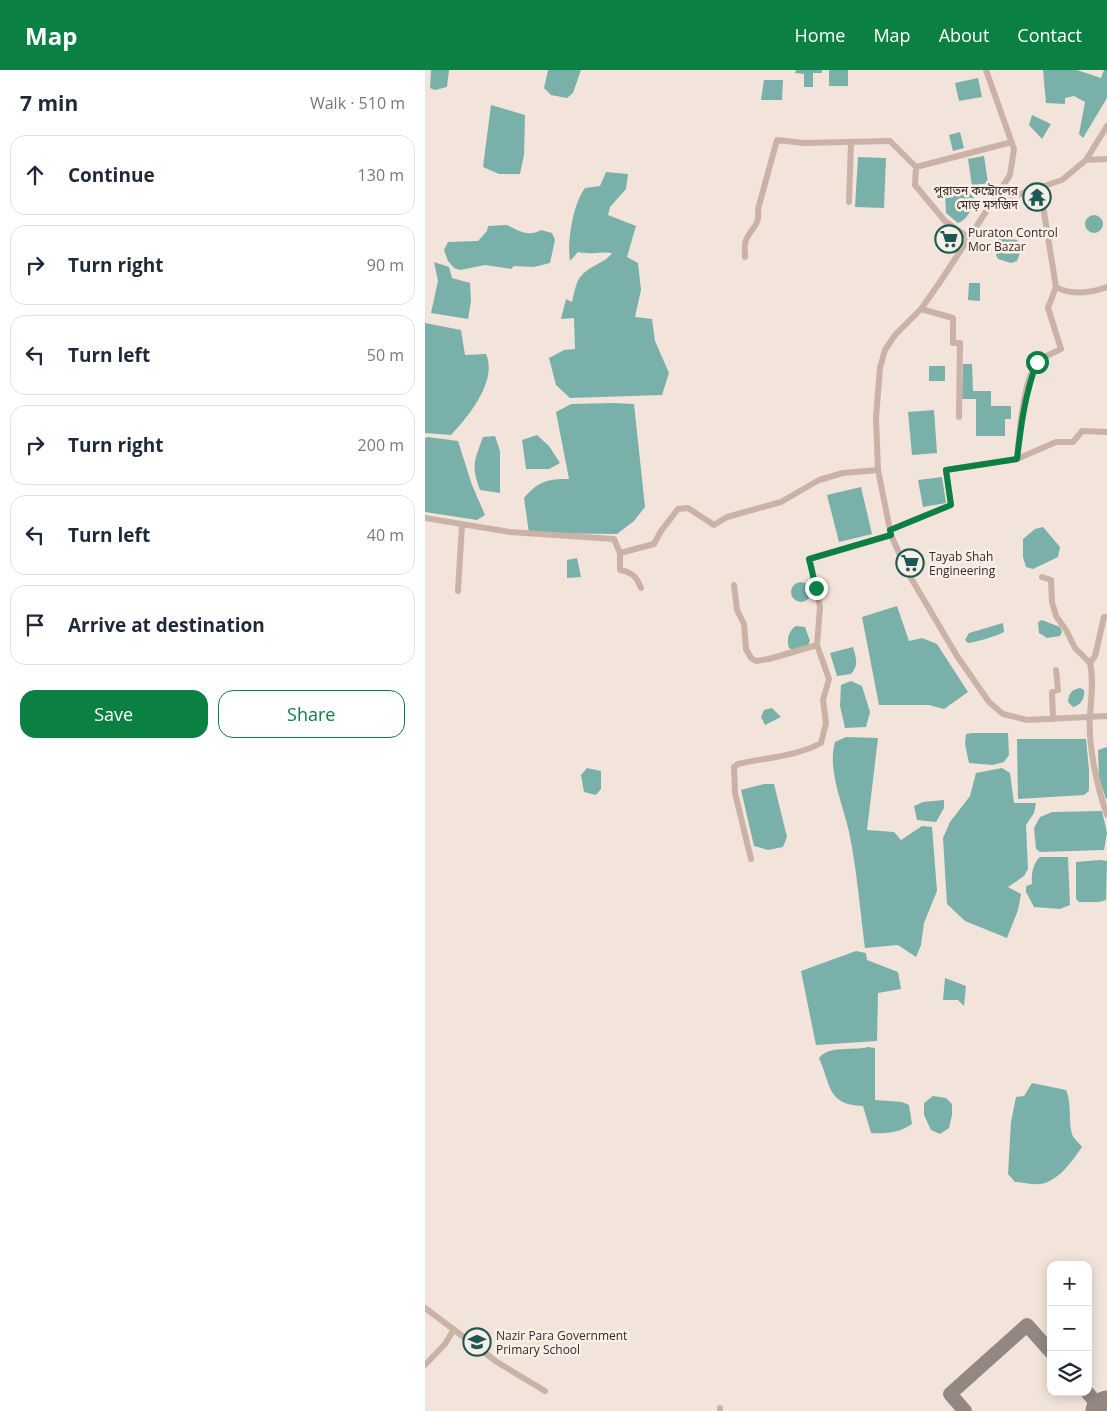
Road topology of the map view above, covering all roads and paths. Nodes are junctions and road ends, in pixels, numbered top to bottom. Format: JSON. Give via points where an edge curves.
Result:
{"nodes":[{"id":1,"x":986,"y":70,"type":"edge"},
{"id":2,"x":1107,"y":126,"type":"edge"},
{"id":3,"x":851,"y":142,"type":"junction"},
{"id":4,"x":1012,"y":142,"type":"junction"},
{"id":5,"x":1107,"y":159,"type":"edge"},
{"id":6,"x":1085,"y":160,"type":"junction"},
{"id":7,"x":916,"y":167,"type":"junction"},
{"id":8,"x":1040,"y":188,"type":"junction"},
{"id":9,"x":849,"y":202,"type":"dead end"},
{"id":10,"x":993,"y":203,"type":"junction"},
{"id":11,"x":969,"y":238,"type":"junction"},
{"id":12,"x":745,"y":257,"type":"dead end"},
{"id":13,"x":1056,"y":287,"type":"junction"},
{"id":14,"x":1107,"y":287,"type":"edge"},
{"id":15,"x":921,"y":309,"type":"junction"},
{"id":16,"x":959,"y":417,"type":"dead end"},
{"id":17,"x":1107,"y":432,"type":"edge"},
{"id":18,"x":1017,"y":459,"type":"junction"},
{"id":19,"x":878,"y":470,"type":"junction"},
{"id":20,"x":425,"y":518,"type":"edge"},
{"id":21,"x":462,"y":525,"type":"junction"},
{"id":22,"x":890,"y":532,"type":"junction"},
{"id":23,"x":620,"y":553,"type":"junction"},
{"id":24,"x":1042,"y":577,"type":"dead end"},
{"id":25,"x":734,"y":586,"type":"dead end"},
{"id":26,"x":641,"y":588,"type":"dead end"},
{"id":27,"x":459,"y":591,"type":"dead end"},
{"id":28,"x":1107,"y":617,"type":"edge"},
{"id":29,"x":817,"y":645,"type":"junction"},
{"id":30,"x":1090,"y":663,"type":"junction"},
{"id":31,"x":1056,"y":670,"type":"dead end"},
{"id":32,"x":1107,"y":716,"type":"edge"},
{"id":33,"x":1090,"y":718,"type":"junction"},
{"id":34,"x":1053,"y":719,"type":"junction"},
{"id":35,"x":1107,"y":815,"type":"edge"},
{"id":36,"x":751,"y":859,"type":"dead end"},
{"id":37,"x":425,"y":1308,"type":"edge"},
{"id":38,"x":454,"y":1329,"type":"junction"},
{"id":39,"x":425,"y":1365,"type":"edge"},
{"id":40,"x":545,"y":1391,"type":"dead end"}],
"edges":[{"from":1,"to":4,"type":"street"},
{"from":2,"to":6,"type":"street"},
{"from":3,"to":7,"type":"street","via":[[890,141]]},
{"from":3,"to":9,"type":"street"},
{"from":3,"to":12,"type":"street","via":[[777,140],[758,209],[759,219],[746,240]]},
{"from":4,"to":7,"type":"street"},
{"from":4,"to":10,"type":"street","via":[[1015,149],[1010,175]]},
{"from":5,"to":6,"type":"street"},
{"from":6,"to":8,"type":"street","via":[[1062,180]]},
{"from":7,"to":11,"type":"street","via":[[915,185],[945,221]]},
{"from":8,"to":10,"type":"street"},
{"from":8,"to":13,"type":"street"},
{"from":10,"to":11,"type":"street"},
{"from":11,"to":15,"type":"street"},
{"from":13,"to":14,"type":"street","via":[[1067,293],[1094,292]]},
{"from":13,"to":18,"type":"street","via":[[1048,308],[1061,349],[1037,362],[1027,387]]},
{"from":15,"to":16,"type":"street","via":[[953,318],[953,343],[960,343]]},
{"from":15,"to":19,"type":"street","via":[[885,350],[876,418]]},
{"from":17,"to":18,"type":"street","via":[[1081,431],[1073,442],[1056,442]]},
{"from":18,"to":22,"type":"street","via":[[946,470],[951,505]]},
{"from":19,"to":22,"type":"street"},
{"from":19,"to":23,"type":"street","via":[[819,480],[781,502],[727,517],[714,526],[688,508],[678,509],[654,544]]},
{"from":20,"to":21,"type":"street"},
{"from":21,"to":23,"type":"street","via":[[510,532],[614,539]]},
{"from":21,"to":27,"type":"street"},
{"from":22,"to":29,"type":"street","via":[[809,559],[820,607]]},
{"from":22,"to":34,"type":"street","via":[[932,616],[989,702],[1003,714],[1027,720]]},
{"from":23,"to":26,"type":"street","via":[[620,570],[629,572]]},
{"from":24,"to":30,"type":"street","via":[[1051,580],[1056,616],[1075,648]]},
{"from":25,"to":29,"type":"street","via":[[737,610],[744,624],[746,649],[751,658],[756,661],[769,659]]},
{"from":28,"to":30,"type":"street"},
{"from":29,"to":36,"type":"street","via":[[829,679],[823,700],[826,723],[821,743],[803,752],[776,755],[738,764],[734,768],[735,793]]},
{"from":30,"to":33,"type":"street"},
{"from":31,"to":34,"type":"street","via":[[1058,690],[1053,692]]},
{"from":32,"to":33,"type":"street"},
{"from":33,"to":34,"type":"street"},
{"from":33,"to":35,"type":"street","via":[[1097,785]]},
{"from":37,"to":38,"type":"street"},
{"from":38,"to":39,"type":"street"},
{"from":38,"to":40,"type":"street","via":[[497,1362]]}]}
